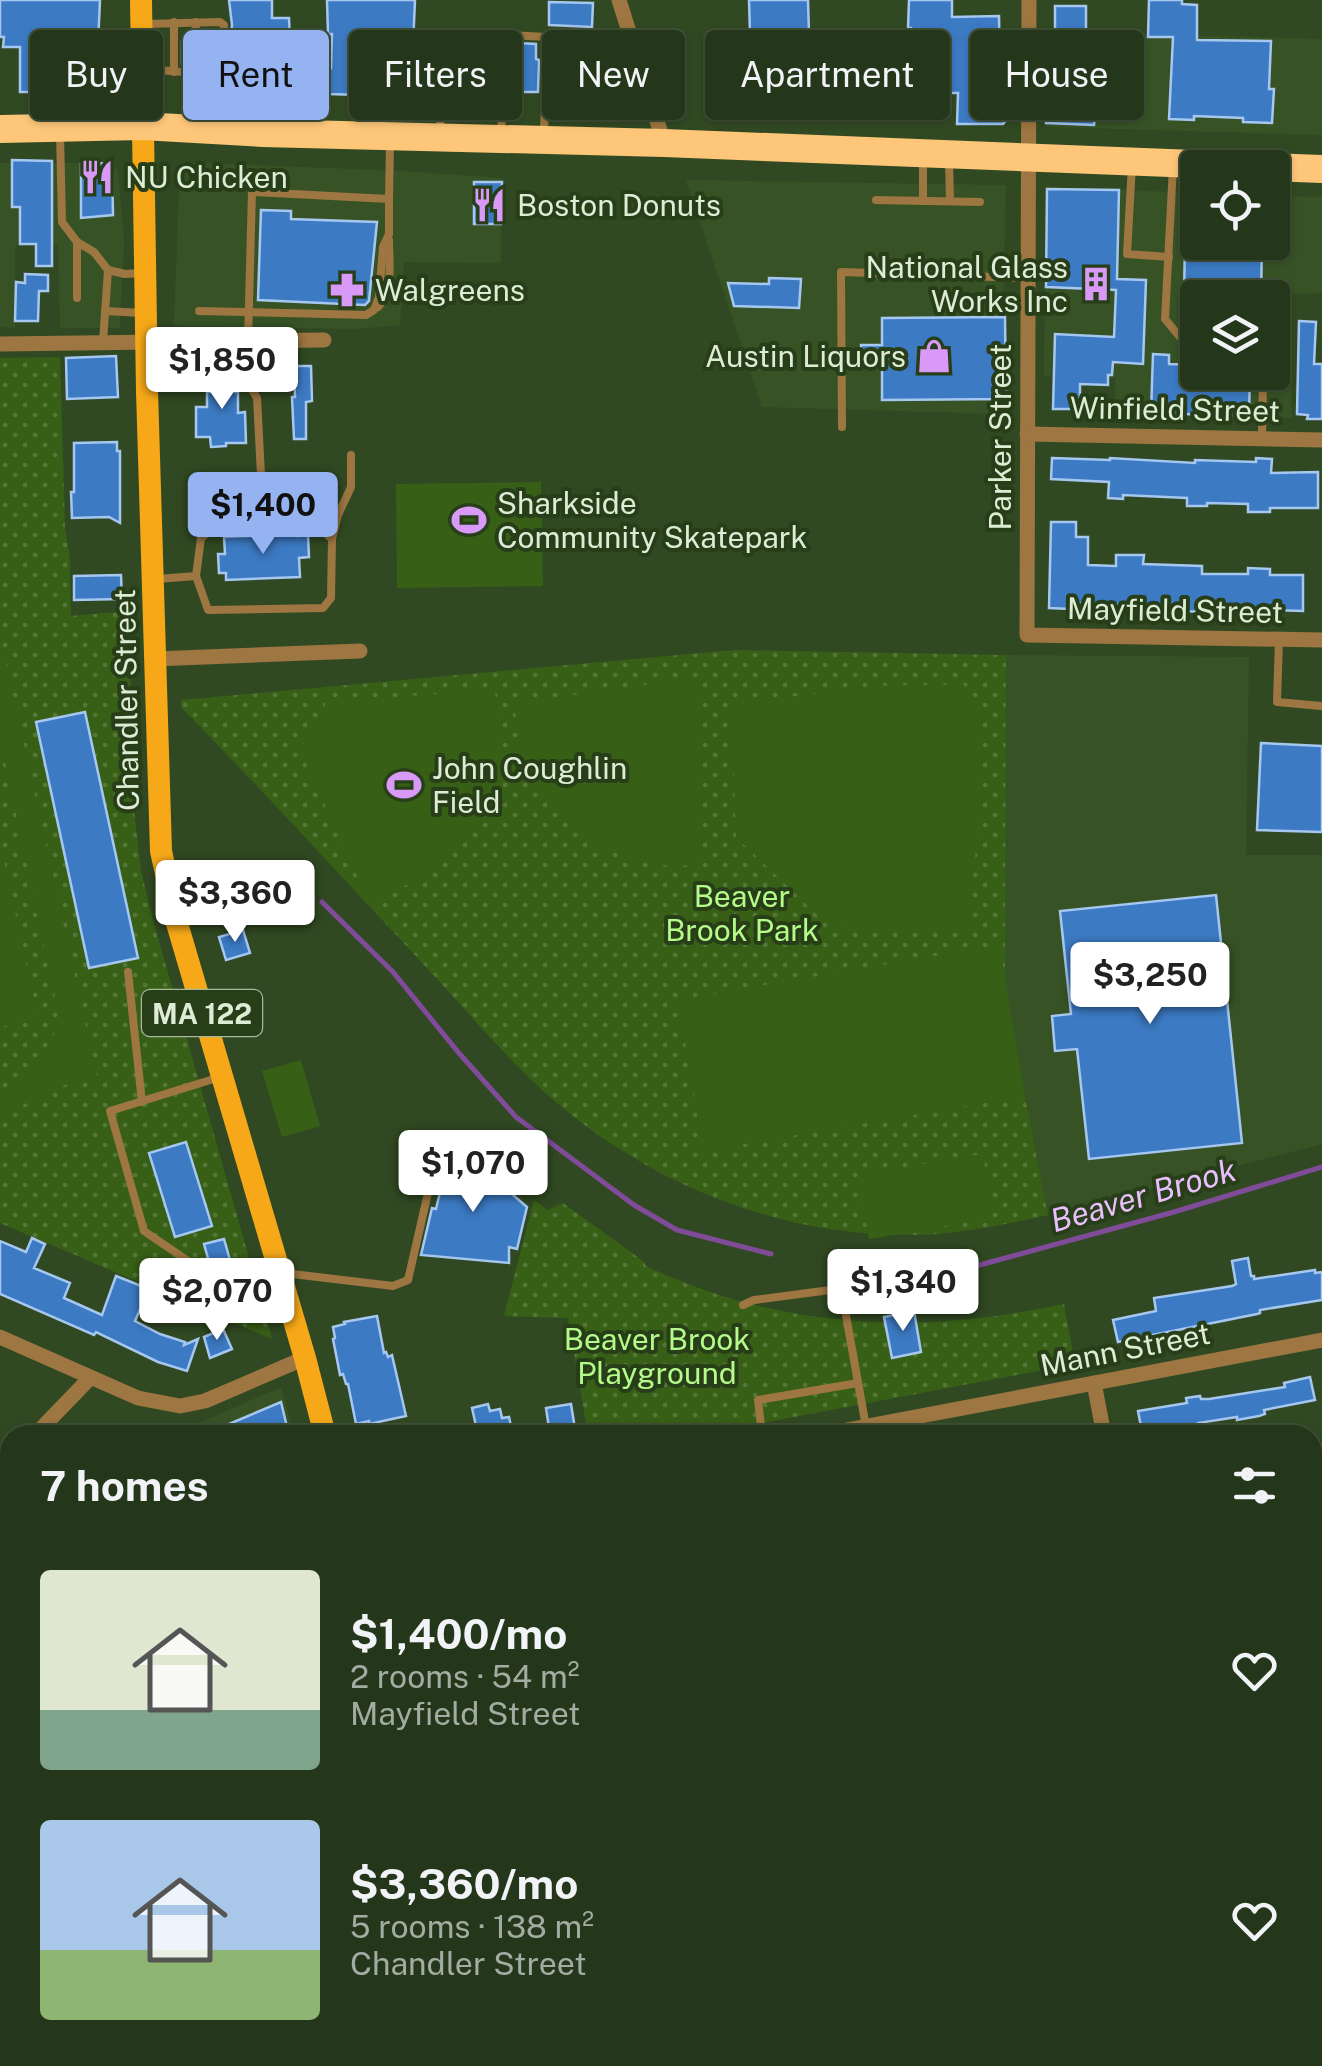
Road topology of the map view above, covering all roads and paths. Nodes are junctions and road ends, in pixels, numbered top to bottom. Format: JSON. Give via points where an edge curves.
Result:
{"nodes":[{"id":1,"x":619,"y":0,"type":"edge"},
{"id":2,"x":1028,"y":0,"type":"edge"},
{"id":3,"x":142,"y":12,"type":"edge"},
{"id":4,"x":174,"y":22,"type":"junction"},
{"id":5,"x":196,"y":22,"type":"junction"},
{"id":6,"x":196,"y":30,"type":"edge"},
{"id":7,"x":224,"y":30,"type":"edge"},
{"id":8,"x":163,"y":71,"type":"edge"},
{"id":9,"x":174,"y":72,"type":"junction"},
{"id":10,"x":142,"y":120,"type":"edge"},
{"id":11,"x":441,"y":120,"type":"edge"},
{"id":12,"x":142,"y":126,"type":"junction"},
{"id":13,"x":60,"y":128,"type":"junction"},
{"id":14,"x":0,"y":129,"type":"edge"},
{"id":15,"x":248,"y":132,"type":"junction"},
{"id":16,"x":390,"y":137,"type":"junction"},
{"id":17,"x":440,"y":138,"type":"junction"},
{"id":18,"x":501,"y":138,"type":"junction"},
{"id":19,"x":544,"y":140,"type":"junction"},
{"id":20,"x":664,"y":142,"type":"junction"},
{"id":21,"x":936,"y":153,"type":"junction"},
{"id":22,"x":1028,"y":157,"type":"junction"},
{"id":23,"x":1132,"y":161,"type":"junction"},
{"id":24,"x":1174,"y":163,"type":"junction"},
{"id":25,"x":1322,"y":168,"type":"edge"},
{"id":26,"x":389,"y":198,"type":"junction"},
{"id":27,"x":876,"y":200,"type":"dead end"},
{"id":28,"x":923,"y":201,"type":"junction"},
{"id":29,"x":950,"y":201,"type":"junction"},
{"id":30,"x":980,"y":202,"type":"dead end"},
{"id":31,"x":77,"y":242,"type":"junction"},
{"id":32,"x":1169,"y":257,"type":"junction"},
{"id":33,"x":108,"y":270,"type":"junction"},
{"id":34,"x":146,"y":273,"type":"junction"},
{"id":35,"x":1028,"y":278,"type":"junction"},
{"id":36,"x":77,"y":298,"type":"dead end"},
{"id":37,"x":105,"y":311,"type":"junction"},
{"id":38,"x":199,"y":311,"type":"dead end"},
{"id":39,"x":248,"y":312,"type":"junction"},
{"id":40,"x":146,"y":314,"type":"junction"},
{"id":41,"x":1180,"y":336,"type":"edge"},
{"id":42,"x":324,"y":340,"type":"dead end"},
{"id":43,"x":248,"y":341,"type":"junction"},
{"id":44,"x":103,"y":342,"type":"junction"},
{"id":45,"x":147,"y":342,"type":"junction"},
{"id":46,"x":0,"y":344,"type":"edge"},
{"id":47,"x":234,"y":379,"type":"dead end"},
{"id":48,"x":195,"y":380,"type":"dead end"},
{"id":49,"x":213,"y":380,"type":"dead end"},
{"id":50,"x":1263,"y":390,"type":"edge"},
{"id":51,"x":842,"y":427,"type":"dead end"},
{"id":52,"x":1027,"y":434,"type":"junction"},
{"id":53,"x":1262,"y":438,"type":"junction"},
{"id":54,"x":1322,"y":440,"type":"edge"},
{"id":55,"x":351,"y":454,"type":"dead end"},
{"id":56,"x":262,"y":475,"type":"dead end"},
{"id":57,"x":332,"y":538,"type":"junction"},
{"id":58,"x":196,"y":576,"type":"junction"},
{"id":59,"x":152,"y":580,"type":"junction"},
{"id":60,"x":1026,"y":634,"type":"joint"},
{"id":61,"x":1279,"y":639,"type":"junction"},
{"id":62,"x":1322,"y":640,"type":"edge"},
{"id":63,"x":360,"y":651,"type":"dead end"},
{"id":64,"x":154,"y":659,"type":"junction"},
{"id":65,"x":1321,"y":706,"type":"edge"},
{"id":66,"x":128,"y":972,"type":"dead end"},
{"id":67,"x":223,"y":1076,"type":"junction"},
{"id":68,"x":142,"y":1102,"type":"junction"},
{"id":69,"x":433,"y":1172,"type":"dead end"},
{"id":70,"x":197,"y":1267,"type":"dead end"},
{"id":71,"x":279,"y":1272,"type":"junction"},
{"id":72,"x":743,"y":1305,"type":"dead end"},
{"id":73,"x":0,"y":1337,"type":"edge"},
{"id":74,"x":1322,"y":1340,"type":"edge"},
{"id":75,"x":305,"y":1358,"type":"junction"},
{"id":76,"x":90,"y":1378,"type":"junction"},
{"id":77,"x":1094,"y":1382,"type":"junction"},
{"id":78,"x":858,"y":1383,"type":"junction"},
{"id":79,"x":44,"y":1425,"type":"edge"},
{"id":80,"x":322,"y":1425,"type":"edge"},
{"id":81,"x":761,"y":1425,"type":"edge"},
{"id":82,"x":866,"y":1425,"type":"edge"},
{"id":83,"x":876,"y":1425,"type":"edge"},
{"id":84,"x":1102,"y":1425,"type":"edge"}],
"edges":[{"from":1,"to":20,"type":"street"},
{"from":2,"to":22,"type":"street","name":"Parker Street"},
{"from":3,"to":4,"type":"lane"},
{"from":4,"to":5,"type":"lane"},
{"from":4,"to":9,"type":"lane"},
{"from":5,"to":6,"type":"lane"},
{"from":5,"to":7,"type":"lane","via":[[220,22]]},
{"from":8,"to":9,"type":"lane"},
{"from":9,"to":15,"type":"lane","via":[[222,74],[248,102]]},
{"from":10,"to":12,"type":"main road","name":"Chandler Street","number":"MA 122"},
{"from":11,"to":17,"type":"lane"},
{"from":12,"to":13,"type":"highway"},
{"from":12,"to":15,"type":"highway"},
{"from":12,"to":34,"type":"main road","name":"Chandler Street","number":"MA 122"},
{"from":13,"to":14,"type":"highway"},
{"from":13,"to":31,"type":"lane","via":[[62,222]]},
{"from":15,"to":16,"type":"highway"},
{"from":16,"to":17,"type":"highway"},
{"from":16,"to":26,"type":"lane"},
{"from":17,"to":18,"type":"highway"},
{"from":18,"to":19,"type":"highway"},
{"from":18,"to":19,"type":"lane","via":[[506,35],[547,37]]},
{"from":19,"to":20,"type":"highway"},
{"from":20,"to":21,"type":"highway"},
{"from":21,"to":22,"type":"highway"},
{"from":21,"to":28,"type":"lane"},
{"from":21,"to":29,"type":"lane"},
{"from":22,"to":23,"type":"highway"},
{"from":22,"to":35,"type":"street","name":"Parker Street"},
{"from":23,"to":24,"type":"highway"},
{"from":23,"to":32,"type":"lane","via":[[1127,254]]},
{"from":24,"to":25,"type":"highway"},
{"from":24,"to":32,"type":"lane"},
{"from":26,"to":39,"type":"lane","via":[[374,310]]},
{"from":26,"to":39,"type":"lane","via":[[252,192]]},
{"from":27,"to":28,"type":"lane"},
{"from":28,"to":29,"type":"lane"},
{"from":29,"to":30,"type":"lane"},
{"from":31,"to":33,"type":"lane"},
{"from":31,"to":36,"type":"lane"},
{"from":32,"to":41,"type":"lane","via":[[1165,320]]},
{"from":33,"to":34,"type":"lane"},
{"from":33,"to":37,"type":"lane"},
{"from":34,"to":40,"type":"main road","name":"Chandler Street","number":"MA 122"},
{"from":35,"to":51,"type":"lane","via":[[841,272]]},
{"from":35,"to":52,"type":"street","name":"Parker Street"},
{"from":37,"to":40,"type":"lane"},
{"from":37,"to":44,"type":"lane"},
{"from":38,"to":39,"type":"lane"},
{"from":39,"to":43,"type":"lane"},
{"from":40,"to":45,"type":"main road","name":"Chandler Street","number":"MA 122"},
{"from":42,"to":43,"type":"street"},
{"from":43,"to":45,"type":"street"},
{"from":44,"to":45,"type":"street"},
{"from":44,"to":46,"type":"street"},
{"from":45,"to":59,"type":"main road","name":"Chandler Street","number":"MA 122"},
{"from":47,"to":56,"type":"lane","via":[[257,398]]},
{"from":48,"to":49,"type":"lane"},
{"from":50,"to":53,"type":"lane"},
{"from":52,"to":53,"type":"street","name":"Winfield Street"},
{"from":52,"to":60,"type":"street","name":"Parker Street"},
{"from":53,"to":54,"type":"street","name":"Winfield Street"},
{"from":55,"to":57,"type":"lane","via":[[351,487]]},
{"from":57,"to":58,"type":"lane","via":[[314,524],[215,528],[201,538]]},
{"from":57,"to":58,"type":"lane","via":[[332,598],[323,608],[208,610]]},
{"from":58,"to":59,"type":"lane"},
{"from":59,"to":64,"type":"main road","name":"Chandler Street","number":"MA 122"},
{"from":60,"to":61,"type":"street","name":"Mayfield Street"},
{"from":61,"to":62,"type":"street","name":"Mayfield Street"},
{"from":61,"to":65,"type":"lane","via":[[1277,702]]},
{"from":63,"to":64,"type":"street"},
{"from":64,"to":67,"type":"main road","name":"Chandler Street","number":"MA 122","via":[[161,852]]},
{"from":66,"to":68,"type":"lane"},
{"from":67,"to":68,"type":"lane"},
{"from":67,"to":71,"type":"main road","name":"Chandler Street","number":"MA 122"},
{"from":68,"to":70,"type":"lane","via":[[110,1111],[144,1231]]},
{"from":69,"to":71,"type":"lane","via":[[408,1280],[393,1286]]},
{"from":71,"to":75,"type":"main road","name":"Chandler Street","number":"MA 122"},
{"from":72,"to":78,"type":"lane","via":[[838,1289]]},
{"from":73,"to":76,"type":"street"},
{"from":74,"to":77,"type":"street","name":"Mann Street"},
{"from":75,"to":76,"type":"street","via":[[180,1406]]},
{"from":75,"to":80,"type":"main road","name":"Chandler Street","number":"MA 122"},
{"from":76,"to":79,"type":"street"},
{"from":77,"to":83,"type":"street","name":"Mann Street"},
{"from":77,"to":84,"type":"street"},
{"from":78,"to":81,"type":"lane","via":[[758,1400]]},
{"from":78,"to":82,"type":"lane"}]}
